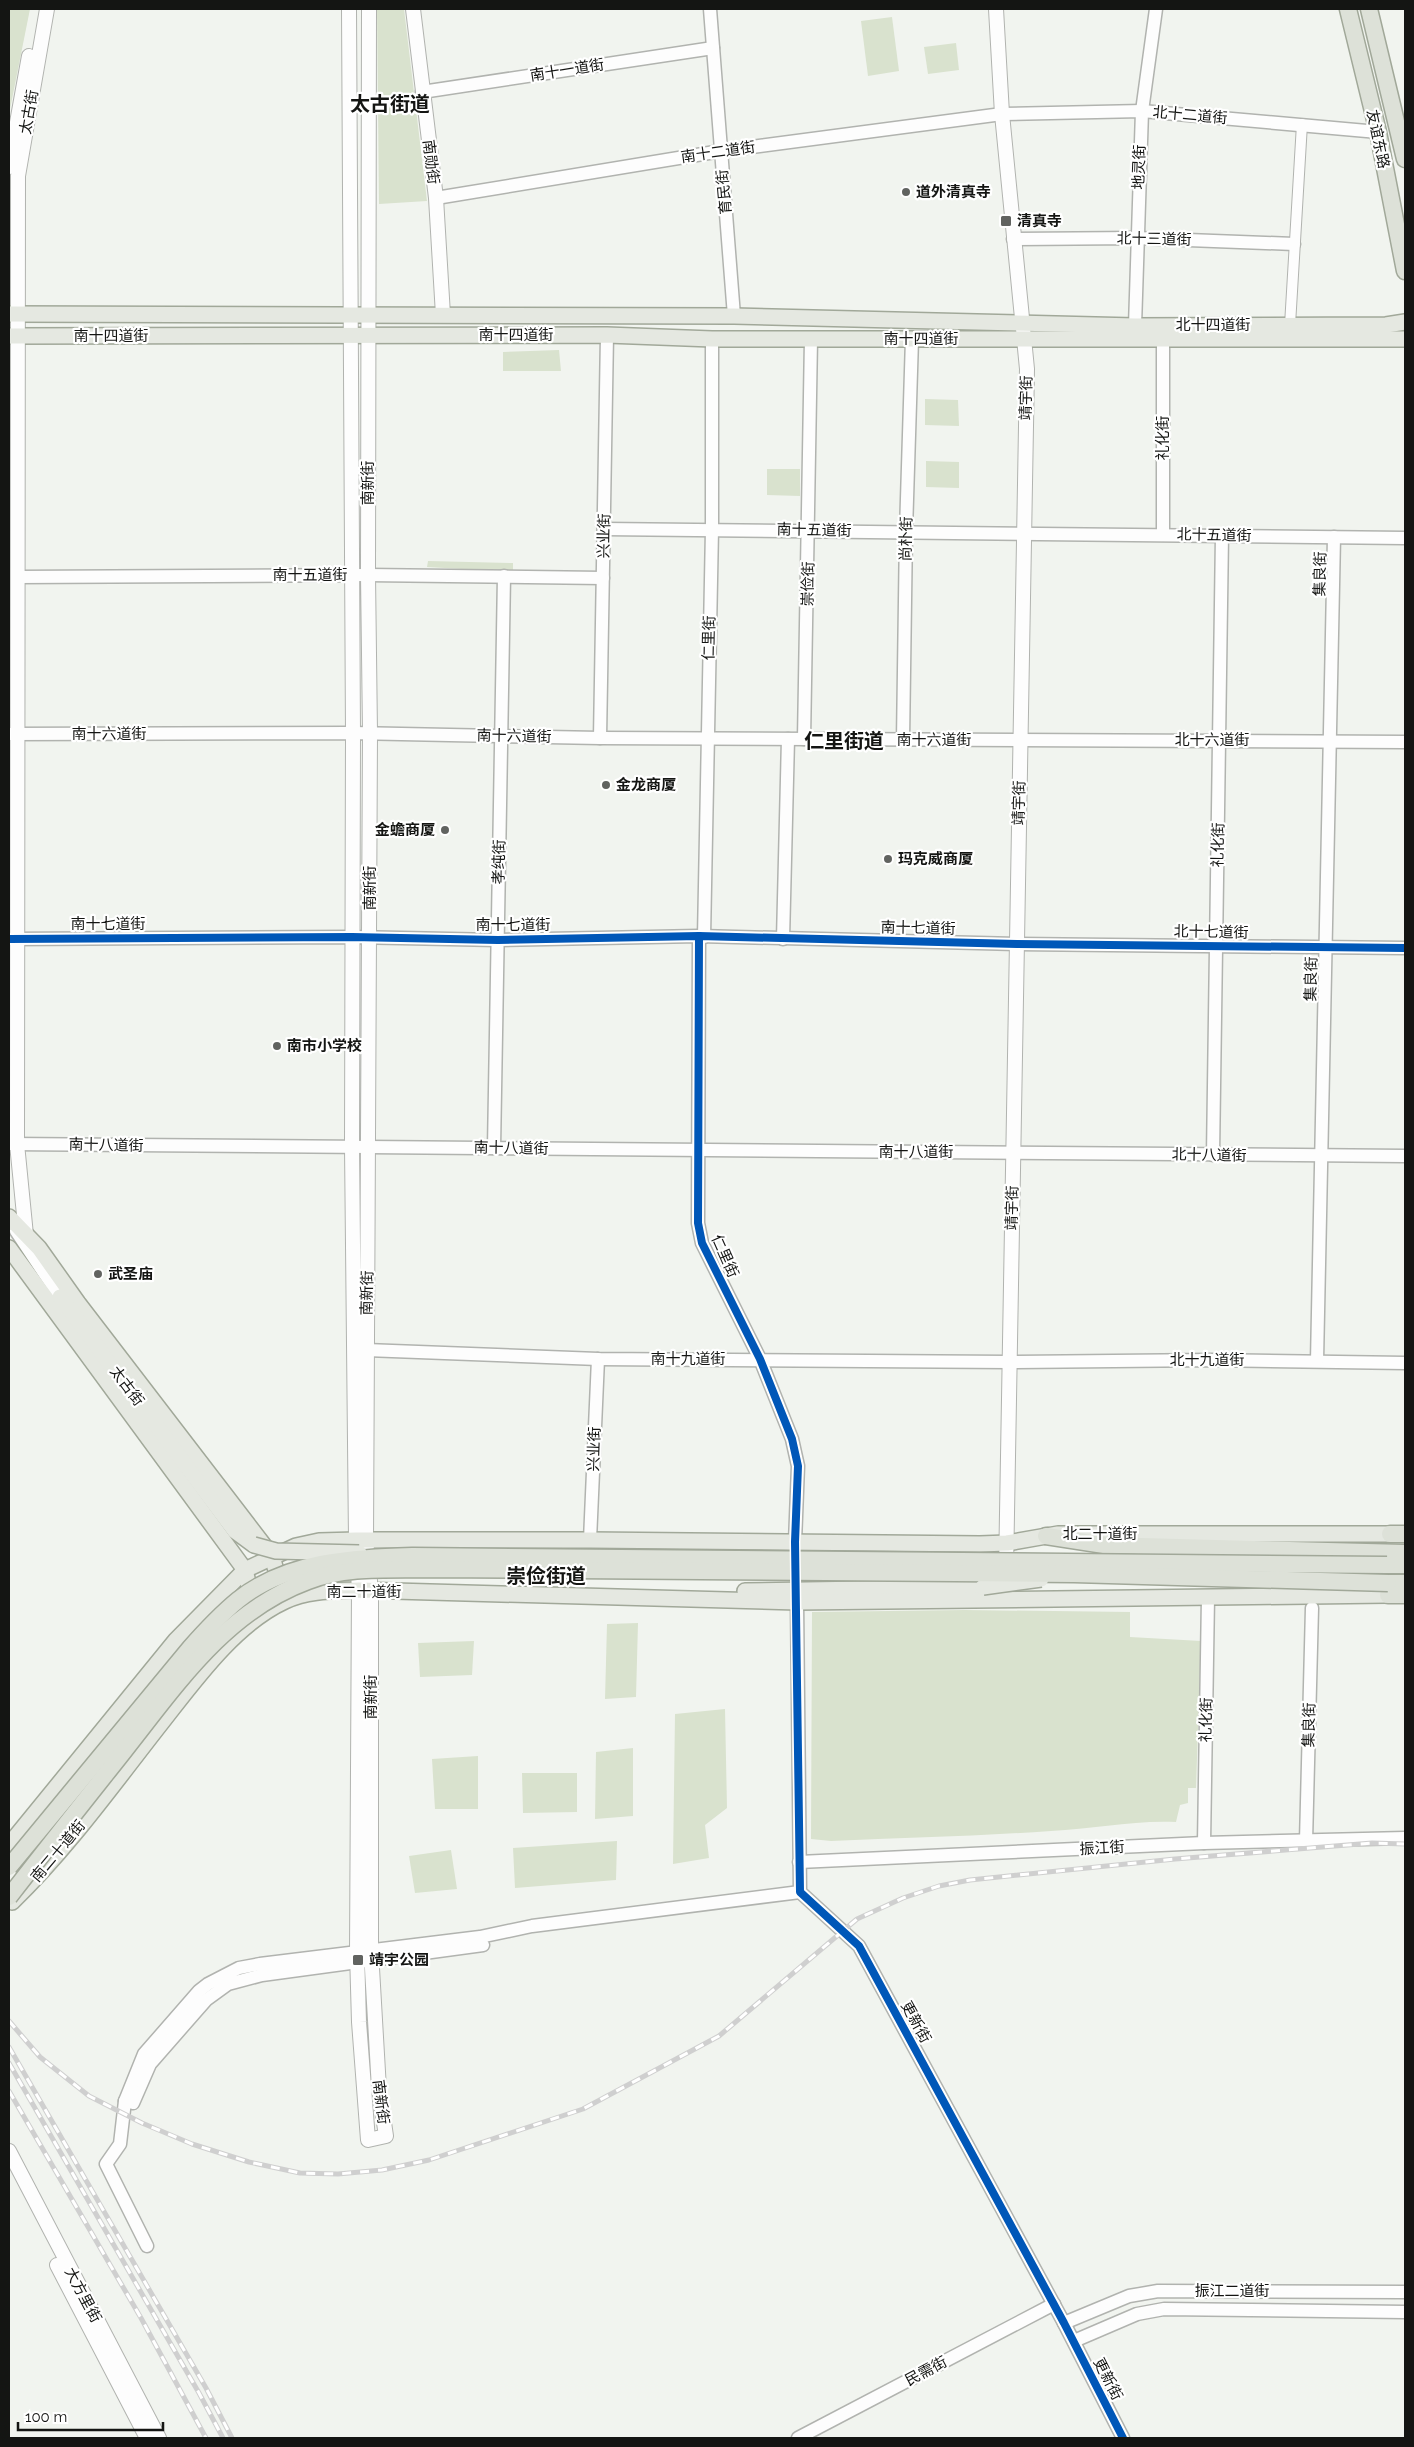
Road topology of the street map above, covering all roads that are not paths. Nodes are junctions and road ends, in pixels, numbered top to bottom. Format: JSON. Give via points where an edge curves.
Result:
{"nodes":[{"id":1,"x":37,"y":9,"type":"edge"},
{"id":2,"x":47,"y":9,"type":"edge"},
{"id":3,"x":349,"y":9,"type":"edge"},
{"id":4,"x":369,"y":9,"type":"edge"},
{"id":5,"x":413,"y":9,"type":"edge"},
{"id":6,"x":710,"y":9,"type":"edge"},
{"id":7,"x":996,"y":9,"type":"edge"},
{"id":8,"x":1156,"y":9,"type":"edge"},
{"id":9,"x":1348,"y":9,"type":"edge"},
{"id":10,"x":1369,"y":9,"type":"edge"},
{"id":11,"x":713,"y":48,"type":"junction"},
{"id":12,"x":422,"y":92,"type":"junction"},
{"id":13,"x":1142,"y":111,"type":"junction"},
{"id":14,"x":1002,"y":114,"type":"junction"},
{"id":15,"x":1401,"y":123,"type":"edge"},
{"id":16,"x":1302,"y":124,"type":"junction"},
{"id":17,"x":1378,"y":132,"type":"junction"},
{"id":18,"x":721,"y":151,"type":"junction"},
{"id":19,"x":10,"y":157,"type":"edge"},
{"id":20,"x":1405,"y":159,"type":"edge"},
{"id":21,"x":436,"y":198,"type":"junction"},
{"id":22,"x":1136,"y":238,"type":"junction"},
{"id":23,"x":1013,"y":239,"type":"junction"},
{"id":24,"x":1294,"y":244,"type":"junction"},
{"id":25,"x":1405,"y":271,"type":"edge"},
{"id":26,"x":13,"y":314,"type":"edge"},
{"id":27,"x":349,"y":314,"type":"junction"},
{"id":28,"x":368,"y":314,"type":"junction"},
{"id":29,"x":443,"y":315,"type":"junction"},
{"id":30,"x":734,"y":316,"type":"junction"},
{"id":31,"x":1405,"y":322,"type":"edge"},
{"id":32,"x":1021,"y":324,"type":"junction"},
{"id":33,"x":1290,"y":325,"type":"junction"},
{"id":34,"x":1135,"y":326,"type":"junction"},
{"id":35,"x":607,"y":334,"type":"junction"},
{"id":36,"x":13,"y":336,"type":"edge"},
{"id":37,"x":349,"y":336,"type":"junction"},
{"id":38,"x":368,"y":336,"type":"junction"},
{"id":39,"x":712,"y":339,"type":"junction"},
{"id":40,"x":811,"y":339,"type":"junction"},
{"id":41,"x":912,"y":339,"type":"junction"},
{"id":42,"x":1405,"y":339,"type":"edge"},
{"id":43,"x":1022,"y":340,"type":"junction"},
{"id":44,"x":1163,"y":340,"type":"junction"},
{"id":45,"x":604,"y":529,"type":"junction"},
{"id":46,"x":712,"y":529,"type":"junction"},
{"id":47,"x":809,"y":530,"type":"junction"},
{"id":48,"x":906,"y":531,"type":"junction"},
{"id":49,"x":1023,"y":534,"type":"junction"},
{"id":50,"x":1163,"y":534,"type":"junction"},
{"id":51,"x":1222,"y":536,"type":"junction"},
{"id":52,"x":1334,"y":537,"type":"junction"},
{"id":53,"x":1405,"y":538,"type":"edge"},
{"id":54,"x":352,"y":575,"type":"junction"},
{"id":55,"x":368,"y":575,"type":"junction"},
{"id":56,"x":504,"y":576,"type":"junction"},
{"id":57,"x":17,"y":577,"type":"junction"},
{"id":58,"x":603,"y":578,"type":"junction"},
{"id":59,"x":353,"y":733,"type":"junction"},
{"id":60,"x":370,"y":733,"type":"junction"},
{"id":61,"x":13,"y":734,"type":"edge"},
{"id":62,"x":502,"y":736,"type":"junction"},
{"id":63,"x":600,"y":738,"type":"junction"},
{"id":64,"x":707,"y":738,"type":"junction"},
{"id":65,"x":804,"y":738,"type":"junction"},
{"id":66,"x":788,"y":739,"type":"junction"},
{"id":67,"x":903,"y":740,"type":"junction"},
{"id":68,"x":1020,"y":740,"type":"junction"},
{"id":69,"x":1219,"y":740,"type":"junction"},
{"id":70,"x":1330,"y":741,"type":"junction"},
{"id":71,"x":1405,"y":742,"type":"edge"},
{"id":72,"x":702,"y":936,"type":"junction"},
{"id":73,"x":352,"y":937,"type":"junction"},
{"id":74,"x":370,"y":937,"type":"junction"},
{"id":75,"x":12,"y":939,"type":"edge"},
{"id":76,"x":783,"y":939,"type":"junction"},
{"id":77,"x":498,"y":940,"type":"junction"},
{"id":78,"x":1017,"y":944,"type":"junction"},
{"id":79,"x":1216,"y":946,"type":"junction"},
{"id":80,"x":1326,"y":947,"type":"junction"},
{"id":81,"x":1405,"y":948,"type":"edge"},
{"id":82,"x":13,"y":1144,"type":"edge"},
{"id":83,"x":352,"y":1147,"type":"junction"},
{"id":84,"x":370,"y":1147,"type":"junction"},
{"id":85,"x":494,"y":1148,"type":"junction"},
{"id":86,"x":697,"y":1151,"type":"junction"},
{"id":87,"x":1013,"y":1152,"type":"junction"},
{"id":88,"x":1213,"y":1155,"type":"junction"},
{"id":89,"x":1322,"y":1156,"type":"junction"},
{"id":90,"x":1405,"y":1156,"type":"edge"},
{"id":91,"x":9,"y":1218,"type":"edge"},
{"id":92,"x":26,"y":1235,"type":"junction"},
{"id":93,"x":9,"y":1248,"type":"edge"},
{"id":94,"x":60,"y":1298,"type":"joint"},
{"id":95,"x":366,"y":1350,"type":"junction"},
{"id":96,"x":598,"y":1359,"type":"junction"},
{"id":97,"x":760,"y":1359,"type":"junction"},
{"id":98,"x":1318,"y":1361,"type":"junction"},
{"id":99,"x":1009,"y":1362,"type":"junction"},
{"id":100,"x":1405,"y":1363,"type":"edge"},
{"id":101,"x":1398,"y":1534,"type":"edge"},
{"id":102,"x":1046,"y":1536,"type":"junction"},
{"id":103,"x":361,"y":1540,"type":"junction"},
{"id":104,"x":590,"y":1540,"type":"junction"},
{"id":105,"x":796,"y":1542,"type":"junction"},
{"id":106,"x":1007,"y":1543,"type":"junction"},
{"id":107,"x":1405,"y":1553,"type":"edge"},
{"id":108,"x":272,"y":1556,"type":"junction"},
{"id":109,"x":413,"y":1556,"type":"junction"},
{"id":110,"x":1405,"y":1565,"type":"edge"},
{"id":111,"x":245,"y":1570,"type":"junction"},
{"id":112,"x":1074,"y":1574,"type":"junction"},
{"id":113,"x":1405,"y":1583,"type":"edge"},
{"id":114,"x":1388,"y":1589,"type":"junction"},
{"id":115,"x":365,"y":1591,"type":"junction"},
{"id":116,"x":1405,"y":1595,"type":"edge"},
{"id":117,"x":797,"y":1596,"type":"junction"},
{"id":118,"x":1208,"y":1597,"type":"junction"},
{"id":119,"x":1006,"y":1599,"type":"junction"},
{"id":120,"x":285,"y":1601,"type":"junction"},
{"id":121,"x":1312,"y":1608,"type":"dead end"},
{"id":122,"x":256,"y":1619,"type":"junction"},
{"id":123,"x":1405,"y":1838,"type":"edge"},
{"id":124,"x":1306,"y":1841,"type":"junction"},
{"id":125,"x":1204,"y":1843,"type":"junction"},
{"id":126,"x":9,"y":1844,"type":"edge"},
{"id":127,"x":799,"y":1862,"type":"junction"},
{"id":128,"x":9,"y":1867,"type":"edge"},
{"id":129,"x":803,"y":1895,"type":"junction"},
{"id":130,"x":9,"y":1897,"type":"edge"},
{"id":131,"x":9,"y":1904,"type":"edge"},
{"id":132,"x":371,"y":1956,"type":"junction"},
{"id":133,"x":357,"y":1958,"type":"junction"},
{"id":134,"x":9,"y":2151,"type":"edge"},
{"id":135,"x":9,"y":2171,"type":"edge"},
{"id":136,"x":147,"y":2246,"type":"dead end"},
{"id":137,"x":1405,"y":2292,"type":"edge"},
{"id":138,"x":1054,"y":2304,"type":"junction"},
{"id":139,"x":1405,"y":2312,"type":"edge"},
{"id":140,"x":1064,"y":2322,"type":"junction"},
{"id":141,"x":1074,"y":2341,"type":"junction"},
{"id":142,"x":147,"y":2438,"type":"edge"},
{"id":143,"x":158,"y":2438,"type":"edge"},
{"id":144,"x":798,"y":2438,"type":"edge"},
{"id":145,"x":1123,"y":2438,"type":"edge"}],
"edges":[{"from":1,"to":19,"type":"main road","name":"太古街"},
{"from":2,"to":26,"type":"main road","name":"太古街","via":[[18,176]]},
{"from":3,"to":27,"type":"main road"},
{"from":4,"to":28,"type":"main road"},
{"from":5,"to":12,"type":"main road","name":"南勋街"},
{"from":6,"to":11,"type":"street","name":"育民街"},
{"from":7,"to":14,"type":"main road","name":"靖宇街"},
{"from":8,"to":13,"type":"street","name":"地灵街"},
{"from":9,"to":17,"type":"highway","name":"友谊东路"},
{"from":10,"to":15,"type":"highway","name":"友谊东路"},
{"from":11,"to":12,"type":"street","name":"南十一道街"},
{"from":11,"to":18,"type":"street","name":"育民街"},
{"from":12,"to":21,"type":"main road","name":"南勋街"},
{"from":13,"to":14,"type":"street","name":"北十二道街"},
{"from":13,"to":16,"type":"street","name":"北十二道街"},
{"from":13,"to":22,"type":"street","name":"地灵街"},
{"from":14,"to":18,"type":"street","name":"南十二道街"},
{"from":14,"to":23,"type":"main road","name":"靖宇街"},
{"from":15,"to":20,"type":"highway","name":"友谊东路"},
{"from":16,"to":17,"type":"street","name":"北十二道街"},
{"from":16,"to":24,"type":"street"},
{"from":17,"to":25,"type":"highway","name":"友谊东路"},
{"from":18,"to":21,"type":"street","name":"南十二道街"},
{"from":18,"to":30,"type":"street","name":"育民街"},
{"from":21,"to":29,"type":"main road","name":"南勋街"},
{"from":22,"to":23,"type":"street","name":"北十三道街"},
{"from":22,"to":24,"type":"street","name":"北十三道街"},
{"from":22,"to":34,"type":"street","name":"地灵街"},
{"from":23,"to":32,"type":"main road","name":"靖宇街"},
{"from":24,"to":33,"type":"street"},
{"from":26,"to":27,"type":"main road","name":"北十四道街"},
{"from":26,"to":36,"type":"main road","name":"太古街"},
{"from":27,"to":28,"type":"main road","name":"北十四道街"},
{"from":27,"to":37,"type":"main road","name":"南新街"},
{"from":28,"to":29,"type":"main road","name":"北十四道街"},
{"from":28,"to":38,"type":"main road","name":"南新街"},
{"from":29,"to":30,"type":"main road","name":"北十四道街"},
{"from":30,"to":32,"type":"main road","name":"北十四道街"},
{"from":31,"to":33,"type":"main road","name":"北十四道街"},
{"from":32,"to":34,"type":"main road","name":"北十四道街"},
{"from":32,"to":43,"type":"main road","name":"靖宇街"},
{"from":33,"to":34,"type":"main road","name":"北十四道街"},
{"from":35,"to":38,"type":"main road","name":"南十四道街"},
{"from":35,"to":39,"type":"main road","name":"南十四道街"},
{"from":35,"to":45,"type":"street","name":"兴业街"},
{"from":36,"to":37,"type":"main road","name":"南十四道街"},
{"from":36,"to":57,"type":"main road","name":"太古街"},
{"from":37,"to":38,"type":"main road","name":"南十四道街"},
{"from":37,"to":54,"type":"main road","name":"南新街"},
{"from":38,"to":55,"type":"main road","name":"南新街"},
{"from":39,"to":40,"type":"main road","name":"南十四道街"},
{"from":39,"to":46,"type":"street","name":"仁里街"},
{"from":40,"to":41,"type":"main road","name":"南十四道街"},
{"from":40,"to":47,"type":"street","name":"崇俭街"},
{"from":41,"to":43,"type":"main road","name":"南十四道街"},
{"from":41,"to":48,"type":"street","name":"尚朴街"},
{"from":42,"to":44,"type":"main road","name":"北十四道街"},
{"from":43,"to":44,"type":"main road","name":"北十四道街"},
{"from":43,"to":49,"type":"main road","name":"靖宇街","via":[[1027,369]]},
{"from":44,"to":50,"type":"street","name":"礼化街"},
{"from":45,"to":46,"type":"street","name":"南十五道街"},
{"from":45,"to":58,"type":"street","name":"兴业街"},
{"from":46,"to":47,"type":"street","name":"南十五道街"},
{"from":46,"to":64,"type":"street","name":"仁里街"},
{"from":47,"to":48,"type":"street","name":"南十五道街"},
{"from":47,"to":65,"type":"street","name":"崇俭街"},
{"from":48,"to":49,"type":"street","name":"南十五道街"},
{"from":48,"to":67,"type":"street","name":"尚朴街"},
{"from":49,"to":50,"type":"street","name":"北十五道街"},
{"from":49,"to":68,"type":"main road","name":"靖宇街"},
{"from":50,"to":51,"type":"street","name":"北十五道街"},
{"from":51,"to":52,"type":"street","name":"北十五道街"},
{"from":51,"to":69,"type":"street","name":"礼化街"},
{"from":52,"to":53,"type":"street","name":"北十五道街"},
{"from":52,"to":70,"type":"street","name":"集良街"},
{"from":54,"to":55,"type":"street","name":"南十五道街"},
{"from":54,"to":57,"type":"street","name":"南十五道街"},
{"from":54,"to":59,"type":"main road","name":"南新街"},
{"from":55,"to":56,"type":"street","name":"南十五道街"},
{"from":55,"to":60,"type":"main road","name":"南新街"},
{"from":56,"to":58,"type":"street","name":"南十五道街"},
{"from":56,"to":62,"type":"street","name":"孝纯街"},
{"from":57,"to":61,"type":"main road","name":"太古街"},
{"from":58,"to":63,"type":"street","name":"兴业街"},
{"from":59,"to":60,"type":"street","name":"南十六道街"},
{"from":59,"to":61,"type":"street","name":"南十六道街"},
{"from":59,"to":73,"type":"main road","name":"南新街"},
{"from":60,"to":62,"type":"street","name":"南十六道街"},
{"from":60,"to":74,"type":"main road","name":"南新街"},
{"from":61,"to":75,"type":"main road","name":"太古街"},
{"from":62,"to":63,"type":"street","name":"南十六道街"},
{"from":62,"to":77,"type":"street","name":"孝纯街"},
{"from":63,"to":64,"type":"street","name":"南十六道街"},
{"from":64,"to":66,"type":"street","name":"南十六道街"},
{"from":64,"to":72,"type":"street","name":"仁里街"},
{"from":65,"to":66,"type":"street","name":"南十六道街"},
{"from":65,"to":67,"type":"street","name":"南十六道街"},
{"from":66,"to":76,"type":"street"},
{"from":67,"to":68,"type":"street","name":"南十六道街"},
{"from":68,"to":69,"type":"street","name":"北十六道街"},
{"from":68,"to":78,"type":"main road","name":"靖宇街"},
{"from":69,"to":70,"type":"street","name":"北十六道街"},
{"from":69,"to":79,"type":"street","name":"礼化街"},
{"from":70,"to":71,"type":"street","name":"北十六道街"},
{"from":70,"to":80,"type":"street","name":"集良街"},
{"from":72,"to":76,"type":"street","name":"南十七道街"},
{"from":72,"to":77,"type":"street","name":"南十七道街"},
{"from":72,"to":86,"type":"street","name":"仁里街"},
{"from":73,"to":74,"type":"street","name":"南十七道街"},
{"from":73,"to":75,"type":"street","name":"南十七道街"},
{"from":73,"to":83,"type":"main road","name":"南新街"},
{"from":74,"to":77,"type":"street","name":"南十七道街"},
{"from":74,"to":84,"type":"main road","name":"南新街"},
{"from":75,"to":82,"type":"main road","name":"太古街"},
{"from":76,"to":78,"type":"street","name":"南十七道街"},
{"from":77,"to":85,"type":"street","name":"孝纯街"},
{"from":78,"to":79,"type":"street","name":"北十七道街"},
{"from":78,"to":87,"type":"main road","name":"靖宇街"},
{"from":79,"to":80,"type":"street","name":"北十七道街"},
{"from":79,"to":88,"type":"street","name":"礼化街"},
{"from":80,"to":81,"type":"street","name":"北十七道街"},
{"from":80,"to":89,"type":"street","name":"集良街"},
{"from":82,"to":83,"type":"street","name":"南十八道街"},
{"from":82,"to":92,"type":"main road","name":"太古街"},
{"from":83,"to":84,"type":"street","name":"南十八道街"},
{"from":83,"to":103,"type":"main road","name":"南新街"},
{"from":84,"to":85,"type":"street","name":"南十八道街"},
{"from":84,"to":95,"type":"main road","name":"南新街"},
{"from":85,"to":86,"type":"street","name":"南十八道街"},
{"from":86,"to":87,"type":"street","name":"南十八道街"},
{"from":86,"to":97,"type":"street","name":"仁里街","via":[[698,1223],[702,1242]]},
{"from":87,"to":88,"type":"street","name":"北十八道街"},
{"from":87,"to":99,"type":"main road","name":"靖宇街"},
{"from":88,"to":89,"type":"street","name":"北十八道街"},
{"from":89,"to":90,"type":"street","name":"北十八道街"},
{"from":89,"to":98,"type":"street","name":"集良街"},
{"from":91,"to":92,"type":"main road","name":"太古街"},
{"from":91,"to":94,"type":"street","name":"太古街"},
{"from":92,"to":108,"type":"main road","name":"太古街"},
{"from":93,"to":111,"type":"main road","name":"太古街"},
{"from":94,"to":109,"type":"main road","name":"太古街","bridge":true,"via":[[235,1531],[254,1545],[284,1551]]},
{"from":95,"to":96,"type":"street","name":"南十九道街"},
{"from":95,"to":103,"type":"main road","name":"南新街"},
{"from":96,"to":97,"type":"street","name":"南十九道街"},
{"from":96,"to":104,"type":"street","name":"兴业街"},
{"from":97,"to":99,"type":"street","name":"南十九道街"},
{"from":97,"to":105,"type":"street","name":"仁里街","via":[[792,1439],[798,1466]]},
{"from":98,"to":99,"type":"street","name":"北十九道街"},
{"from":98,"to":100,"type":"street","name":"北十九道街"},
{"from":99,"to":106,"type":"main road","name":"靖宇街"},
{"from":101,"to":102,"type":"main road","name":"北二十道街"},
{"from":102,"to":106,"type":"main road","name":"北二十道街"},
{"from":102,"to":107,"type":"highway","via":[[1104,1545]]},
{"from":103,"to":104,"type":"main road"},
{"from":103,"to":108,"type":"main road","via":[[319,1541]]},
{"from":103,"to":115,"type":"main road","name":"南新街"},
{"from":104,"to":105,"type":"main road"},
{"from":105,"to":106,"type":"main road","name":"北二十道街"},
{"from":105,"to":117,"type":"street"},
{"from":106,"to":119,"type":"main road","name":"靖宇街"},
{"from":108,"to":111,"type":"main road"},
{"from":108,"to":120,"type":"main road"},
{"from":109,"to":110,"type":"highway","bridge":true},
{"from":109,"to":128,"type":"highway","bridge":true,"via":[[329,1561],[303,1567],[278,1576],[240,1598],[190,1648]]},
{"from":111,"to":122,"type":"main road"},
{"from":111,"to":126,"type":"main road","via":[[176,1640]]},
{"from":112,"to":114,"type":"highway","bridge":true},
{"from":112,"to":117,"type":"main road","bridge":true,"via":[[983,1587]]},
{"from":112,"to":130,"type":"highway","bridge":true,"via":[[432,1570],[349,1572],[310,1580],[246,1613],[193,1664]]},
{"from":113,"to":114,"type":"highway"},
{"from":114,"to":116,"type":"highway"},
{"from":114,"to":118,"type":"main road"},
{"from":115,"to":117,"type":"main road","name":"南二十道街"},
{"from":115,"to":120,"type":"main road","name":"南二十道街","via":[[325,1591]]},
{"from":115,"to":132,"type":"main road","name":"南新街"},
{"from":115,"to":133,"type":"main road","name":"南新街"},
{"from":117,"to":119,"type":"main road"},
{"from":117,"to":127,"type":"street"},
{"from":118,"to":119,"type":"main road"},
{"from":118,"to":125,"type":"street","name":"礼化街"},
{"from":120,"to":122,"type":"main road","name":"南二十道街"},
{"from":121,"to":124,"type":"street","name":"集良街"},
{"from":122,"to":131,"type":"main road","name":"南二十道街","via":[[202,1671],[51,1863]]},
{"from":123,"to":124,"type":"street","name":"振江街"},
{"from":124,"to":125,"type":"street","name":"振江街"},
{"from":125,"to":127,"type":"street","name":"振江街"},
{"from":127,"to":129,"type":"street"},
{"from":129,"to":132,"type":"street","via":[[531,1934],[452,1950]]},
{"from":129,"to":138,"type":"street","name":"更新街","via":[[859,1946]]},
{"from":132,"to":133,"type":"street"},
{"from":132,"to":133,"type":"main road","name":"南新街","via":[[379,2089],[386,2136],[368,2140]]},
{"from":133,"to":136,"type":"street","via":[[239,1968],[199,1991],[144,2054],[125,2101],[120,2144],[106,2164]]},
{"from":134,"to":143,"type":"main road","name":"大方里街"},
{"from":135,"to":142,"type":"main road","name":"大方里街"},
{"from":137,"to":140,"type":"street","name":"振江二道街","via":[[1158,2291],[1129,2296]]},
{"from":138,"to":140,"type":"street","name":"更新街"},
{"from":138,"to":144,"type":"street","name":"民需街"},
{"from":139,"to":141,"type":"street","name":"振江二道街","via":[[1164,2309],[1137,2314]]},
{"from":140,"to":141,"type":"street","name":"更新街"},
{"from":141,"to":145,"type":"street","name":"更新街"}]}
